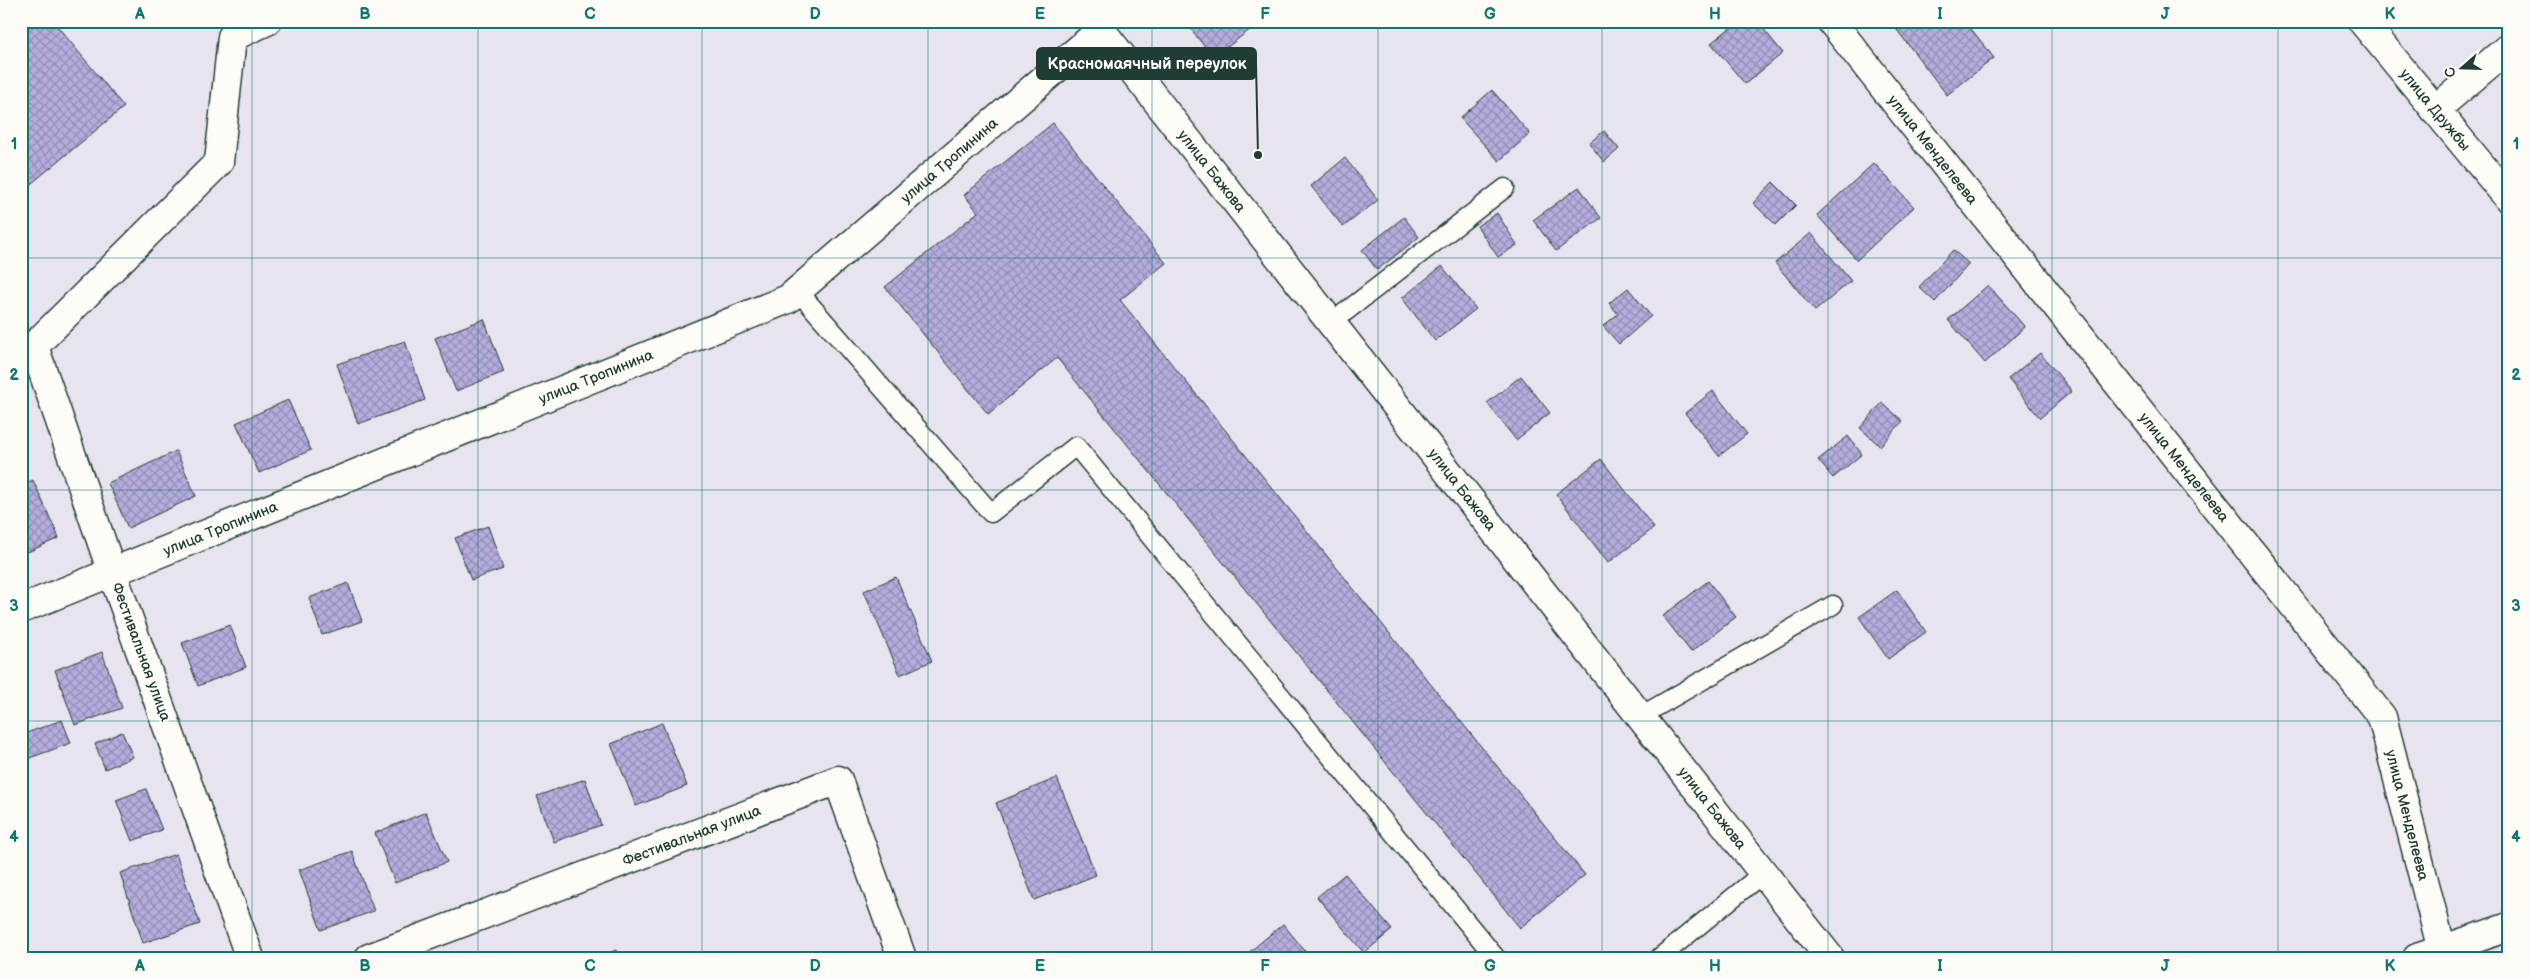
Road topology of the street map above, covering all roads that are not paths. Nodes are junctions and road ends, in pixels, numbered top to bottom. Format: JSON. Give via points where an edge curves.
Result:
{"nodes":[{"id":1,"x":267,"y":21,"type":"edge"},
{"id":2,"x":1831,"y":21,"type":"edge"},
{"id":3,"x":2362,"y":21,"type":"edge"},
{"id":4,"x":1098,"y":26,"type":"edge"},
{"id":5,"x":2509,"y":48,"type":"edge"},
{"id":6,"x":2435,"y":110,"type":"junction"},
{"id":7,"x":1505,"y":188,"type":"dead end"},
{"id":8,"x":2509,"y":199,"type":"edge"},
{"id":9,"x":798,"y":291,"type":"junction"},
{"id":10,"x":1330,"y":323,"type":"junction"},
{"id":11,"x":112,"y":572,"type":"junction"},
{"id":12,"x":1833,"y":605,"type":"dead end"},
{"id":13,"x":21,"y":609,"type":"edge"},
{"id":14,"x":1639,"y":717,"type":"junction"},
{"id":15,"x":1762,"y":874,"type":"junction"},
{"id":16,"x":2509,"y":927,"type":"edge"},
{"id":17,"x":2434,"y":955,"type":"edge"},
{"id":18,"x":250,"y":958,"type":"edge"},
{"id":19,"x":369,"y":958,"type":"edge"},
{"id":20,"x":902,"y":958,"type":"edge"},
{"id":21,"x":1496,"y":958,"type":"edge"},
{"id":22,"x":1659,"y":958,"type":"edge"},
{"id":23,"x":1830,"y":958,"type":"edge"}],
"edges":[{"from":1,"to":11,"type":"street","name":"Фестивальная улица","via":[[232,37],[219,162],[34,346]]},
{"from":2,"to":17,"type":"street","name":"улица Менделеева","via":[[2382,717]]},
{"from":3,"to":6,"type":"street","name":"улица Дружбы"},
{"from":4,"to":9,"type":"street","name":"улица Тропинина"},
{"from":4,"to":10,"type":"street","name":"улица Бажова"},
{"from":5,"to":6,"type":"street"},
{"from":6,"to":8,"type":"street","name":"улица Дружбы"},
{"from":7,"to":10,"type":"lane"},
{"from":9,"to":11,"type":"street","name":"улица Тропинина","via":[[788,300]]},
{"from":9,"to":21,"type":"lane","via":[[991,513],[1076,446]]},
{"from":10,"to":14,"type":"street","name":"улица Бажова"},
{"from":11,"to":13,"type":"street","name":"улица Тропинина"},
{"from":11,"to":18,"type":"street","name":"Фестивальная улица"},
{"from":12,"to":14,"type":"lane"},
{"from":14,"to":15,"type":"street","name":"улица Бажова"},
{"from":15,"to":22,"type":"lane"},
{"from":15,"to":23,"type":"street","name":"улица Бажова"},
{"from":16,"to":17,"type":"street"},
{"from":19,"to":20,"type":"street","name":"Фестивальная улица","via":[[838,780]]}]}
